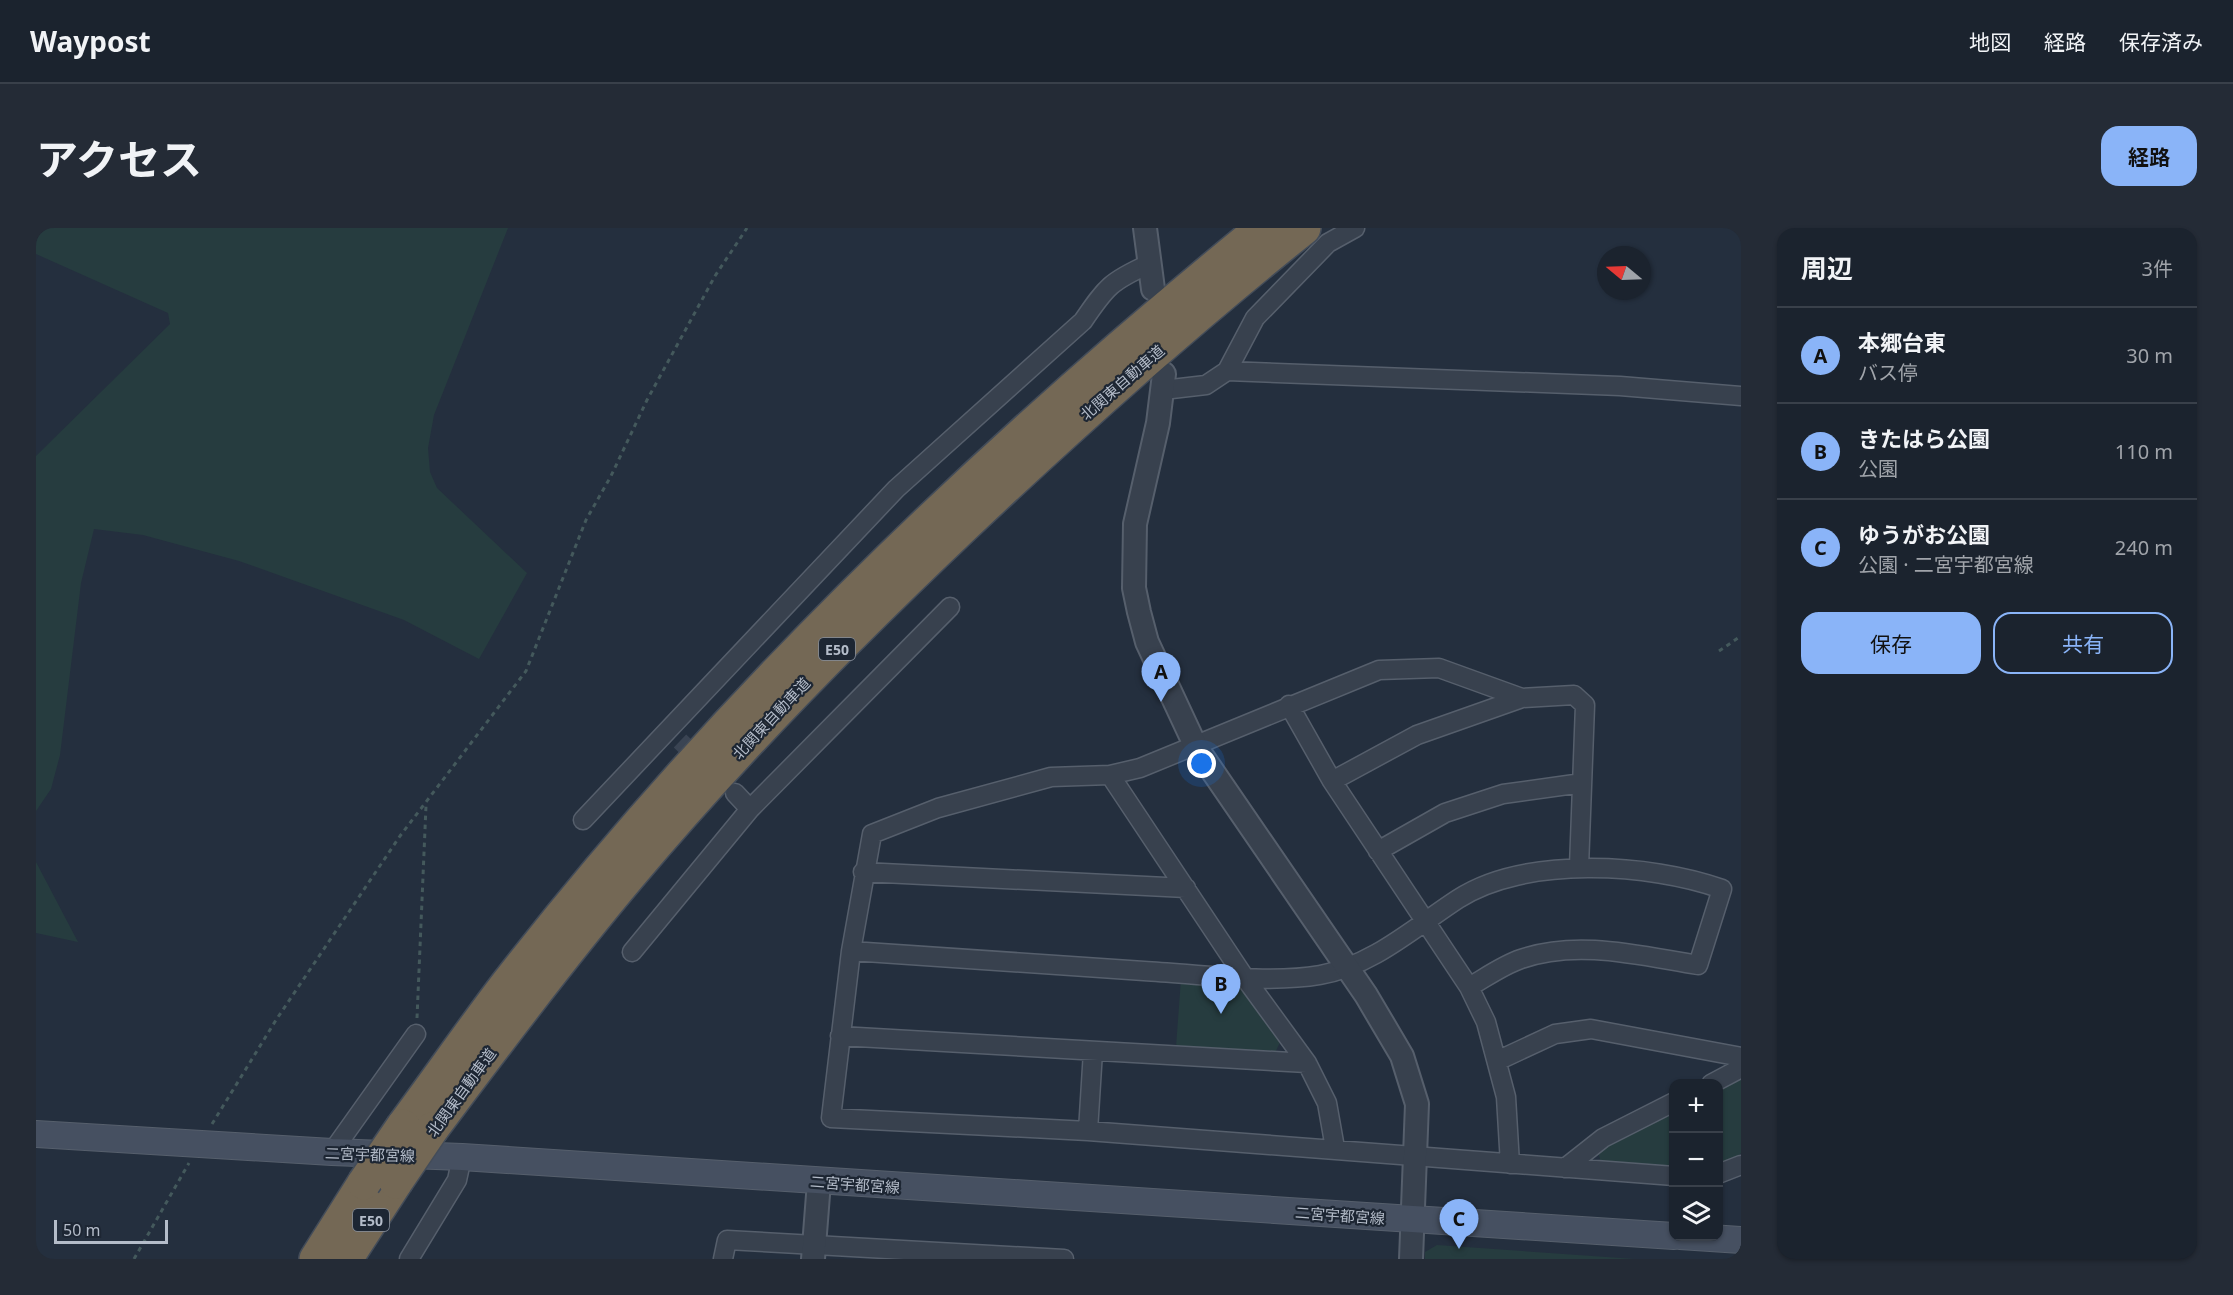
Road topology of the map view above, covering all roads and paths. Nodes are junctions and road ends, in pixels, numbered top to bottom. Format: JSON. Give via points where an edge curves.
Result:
{"nodes":[{"id":1,"x":747,"y":228,"type":"edge"},
{"id":2,"x":1145,"y":228,"type":"edge"},
{"id":3,"x":1262,"y":228,"type":"edge"},
{"id":4,"x":1304,"y":228,"type":"edge"},
{"id":5,"x":1355,"y":228,"type":"edge"},
{"id":6,"x":1149,"y":264,"type":"junction"},
{"id":7,"x":1153,"y":290,"type":"dead end"},
{"id":8,"x":1227,"y":371,"type":"junction"},
{"id":9,"x":1163,"y":382,"type":"joint"},
{"id":10,"x":1741,"y":396,"type":"edge"},
{"id":11,"x":950,"y":607,"type":"dead end"},
{"id":12,"x":1741,"y":636,"type":"edge"},
{"id":13,"x":1719,"y":651,"type":"dead end"},
{"id":14,"x":1522,"y":698,"type":"junction"},
{"id":15,"x":1289,"y":705,"type":"junction"},
{"id":16,"x":1196,"y":747,"type":"junction"},
{"id":17,"x":1110,"y":775,"type":"junction"},
{"id":18,"x":1332,"y":781,"type":"junction"},
{"id":19,"x":1582,"y":783,"type":"junction"},
{"id":20,"x":735,"y":793,"type":"dead end"},
{"id":21,"x":426,"y":804,"type":"junction"},
{"id":22,"x":750,"y":809,"type":"junction"},
{"id":23,"x":583,"y":820,"type":"dead end"},
{"id":24,"x":1377,"y":851,"type":"junction"},
{"id":25,"x":1579,"y":867,"type":"junction"},
{"id":26,"x":863,"y":872,"type":"junction"},
{"id":27,"x":1186,"y":888,"type":"junction"},
{"id":28,"x":1424,"y":922,"type":"junction"},
{"id":29,"x":850,"y":951,"type":"junction"},
{"id":30,"x":632,"y":952,"type":"dead end"},
{"id":31,"x":1346,"y":966,"type":"junction"},
{"id":32,"x":1245,"y":978,"type":"junction"},
{"id":33,"x":1469,"y":987,"type":"junction"},
{"id":34,"x":416,"y":1034,"type":"joint"},
{"id":35,"x":840,"y":1036,"type":"junction"},
{"id":36,"x":1093,"y":1051,"type":"junction"},
{"id":37,"x":1741,"y":1058,"type":"edge"},
{"id":38,"x":1497,"y":1061,"type":"junction"},
{"id":39,"x":1307,"y":1063,"type":"junction"},
{"id":40,"x":1741,"y":1068,"type":"edge"},
{"id":41,"x":1719,"y":1079,"type":"edge"},
{"id":42,"x":1669,"y":1105,"type":"edge"},
{"id":43,"x":418,"y":1128,"type":"junction"},
{"id":44,"x":1088,"y":1131,"type":"junction"},
{"id":45,"x":36,"y":1134,"type":"edge"},
{"id":46,"x":200,"y":1145,"type":"junction"},
{"id":47,"x":1335,"y":1148,"type":"junction"},
{"id":48,"x":332,"y":1152,"type":"junction"},
{"id":49,"x":462,"y":1157,"type":"junction"},
{"id":50,"x":1416,"y":1158,"type":"junction"},
{"id":51,"x":1510,"y":1164,"type":"junction"},
{"id":52,"x":1741,"y":1165,"type":"edge"},
{"id":53,"x":1566,"y":1168,"type":"junction"},
{"id":54,"x":1723,"y":1172,"type":"edge"},
{"id":55,"x":1669,"y":1176,"type":"edge"},
{"id":56,"x":819,"y":1182,"type":"junction"},
{"id":57,"x":1413,"y":1219,"type":"junction"},
{"id":58,"x":1669,"y":1236,"type":"edge"},
{"id":59,"x":1723,"y":1239,"type":"edge"},
{"id":60,"x":1741,"y":1240,"type":"edge"},
{"id":61,"x":814,"y":1252,"type":"edge"},
{"id":62,"x":903,"y":1254,"type":"edge"},
{"id":63,"x":134,"y":1259,"type":"edge"},
{"id":64,"x":316,"y":1259,"type":"edge"},
{"id":65,"x":346,"y":1259,"type":"edge"},
{"id":66,"x":409,"y":1259,"type":"edge"},
{"id":67,"x":723,"y":1259,"type":"edge"},
{"id":68,"x":1064,"y":1259,"type":"edge"},
{"id":69,"x":1411,"y":1259,"type":"edge"}],
"edges":[{"from":1,"to":21,"type":"path","via":[[715,276],[586,520],[526,671]]},
{"from":2,"to":6,"type":"street"},
{"from":3,"to":43,"type":"highway","name":"北関東自動車道","number":"E50","via":[[1022,436],[813,636],[709,746],[507,984]]},
{"from":4,"to":43,"type":"highway","name":"北関東自動車道","number":"E50","via":[[1147,358],[831,654],[631,873]]},
{"from":5,"to":8,"type":"street","via":[[1328,243],[1255,318]]},
{"from":6,"to":7,"type":"street"},
{"from":6,"to":23,"type":"street","via":[[1116,279],[1083,321],[896,489],[674,735]]},
{"from":8,"to":9,"type":"street","via":[[1206,385]]},
{"from":8,"to":10,"type":"street","via":[[1620,386]]},
{"from":9,"to":16,"type":"street","via":[[1134,524],[1134,588],[1147,642]]},
{"from":11,"to":22,"type":"street"},
{"from":12,"to":13,"type":"path"},
{"from":14,"to":15,"type":"street","via":[[1439,668],[1413,667],[1379,670]]},
{"from":14,"to":18,"type":"street","via":[[1416,735]]},
{"from":14,"to":19,"type":"street","via":[[1574,695],[1585,705]]},
{"from":15,"to":16,"type":"street"},
{"from":15,"to":18,"type":"street"},
{"from":16,"to":17,"type":"street"},
{"from":16,"to":31,"type":"street"},
{"from":17,"to":26,"type":"street","via":[[1051,777],[939,807],[872,834]]},
{"from":17,"to":27,"type":"street"},
{"from":18,"to":24,"type":"street"},
{"from":19,"to":24,"type":"street","via":[[1503,794],[1445,813]]},
{"from":19,"to":25,"type":"street"},
{"from":20,"to":22,"type":"street"},
{"from":21,"to":34,"type":"path"},
{"from":21,"to":46,"type":"path","via":[[400,836],[276,1020]]},
{"from":22,"to":30,"type":"street"},
{"from":24,"to":28,"type":"street"},
{"from":25,"to":28,"type":"street","via":[[1500,879],[1461,897]]},
{"from":25,"to":33,"type":"street","via":[[1700,881],[1722,889],[1698,965],[1614,951],[1562,950],[1520,959]]},
{"from":26,"to":27,"type":"street"},
{"from":26,"to":29,"type":"street"},
{"from":27,"to":32,"type":"street"},
{"from":28,"to":31,"type":"street","via":[[1383,950]]},
{"from":28,"to":33,"type":"street"},
{"from":29,"to":32,"type":"street"},
{"from":29,"to":35,"type":"street"},
{"from":31,"to":32,"type":"street","via":[[1321,975]]},
{"from":31,"to":50,"type":"street","via":[[1386,1025],[1412,1082],[1417,1104]]},
{"from":32,"to":39,"type":"street"},
{"from":33,"to":38,"type":"street","via":[[1486,1022]]},
{"from":34,"to":48,"type":"street"},
{"from":35,"to":36,"type":"street"},
{"from":35,"to":44,"type":"street","via":[[831,1118]]},
{"from":36,"to":39,"type":"street"},
{"from":36,"to":44,"type":"street"},
{"from":37,"to":38,"type":"street","via":[[1591,1029],[1554,1034]]},
{"from":38,"to":51,"type":"street","via":[[1506,1097]]},
{"from":39,"to":47,"type":"street","via":[[1327,1103]]},
{"from":40,"to":41,"type":"street"},
{"from":42,"to":53,"type":"street","via":[[1603,1138]]},
{"from":43,"to":64,"type":"highway","name":"北関東自動車道","number":"E50","bridge":true,"via":[[364,1183]]},
{"from":43,"to":65,"type":"highway","name":"北関東自動車道","number":"E50","bridge":true,"via":[[396,1182]]},
{"from":44,"to":47,"type":"street"},
{"from":45,"to":46,"type":"main road","name":"二宮宇都宮線"},
{"from":46,"to":48,"type":"main road","name":"二宮宇都宮線"},
{"from":46,"to":63,"type":"path"},
{"from":47,"to":50,"type":"street"},
{"from":48,"to":49,"type":"main road","name":"二宮宇都宮線"},
{"from":49,"to":56,"type":"main road","name":"二宮宇都宮線"},
{"from":49,"to":66,"type":"street","via":[[457,1180]]},
{"from":50,"to":51,"type":"street"},
{"from":50,"to":57,"type":"street"},
{"from":51,"to":53,"type":"street"},
{"from":52,"to":54,"type":"street"},
{"from":53,"to":55,"type":"street"},
{"from":56,"to":57,"type":"main road","name":"二宮宇都宮線"},
{"from":56,"to":61,"type":"street"},
{"from":57,"to":58,"type":"main road","name":"二宮宇都宮線"},
{"from":57,"to":69,"type":"street"},
{"from":59,"to":60,"type":"main road"},
{"from":61,"to":62,"type":"street"},
{"from":61,"to":67,"type":"street","via":[[727,1240]]},
{"from":62,"to":68,"type":"street"}]}
